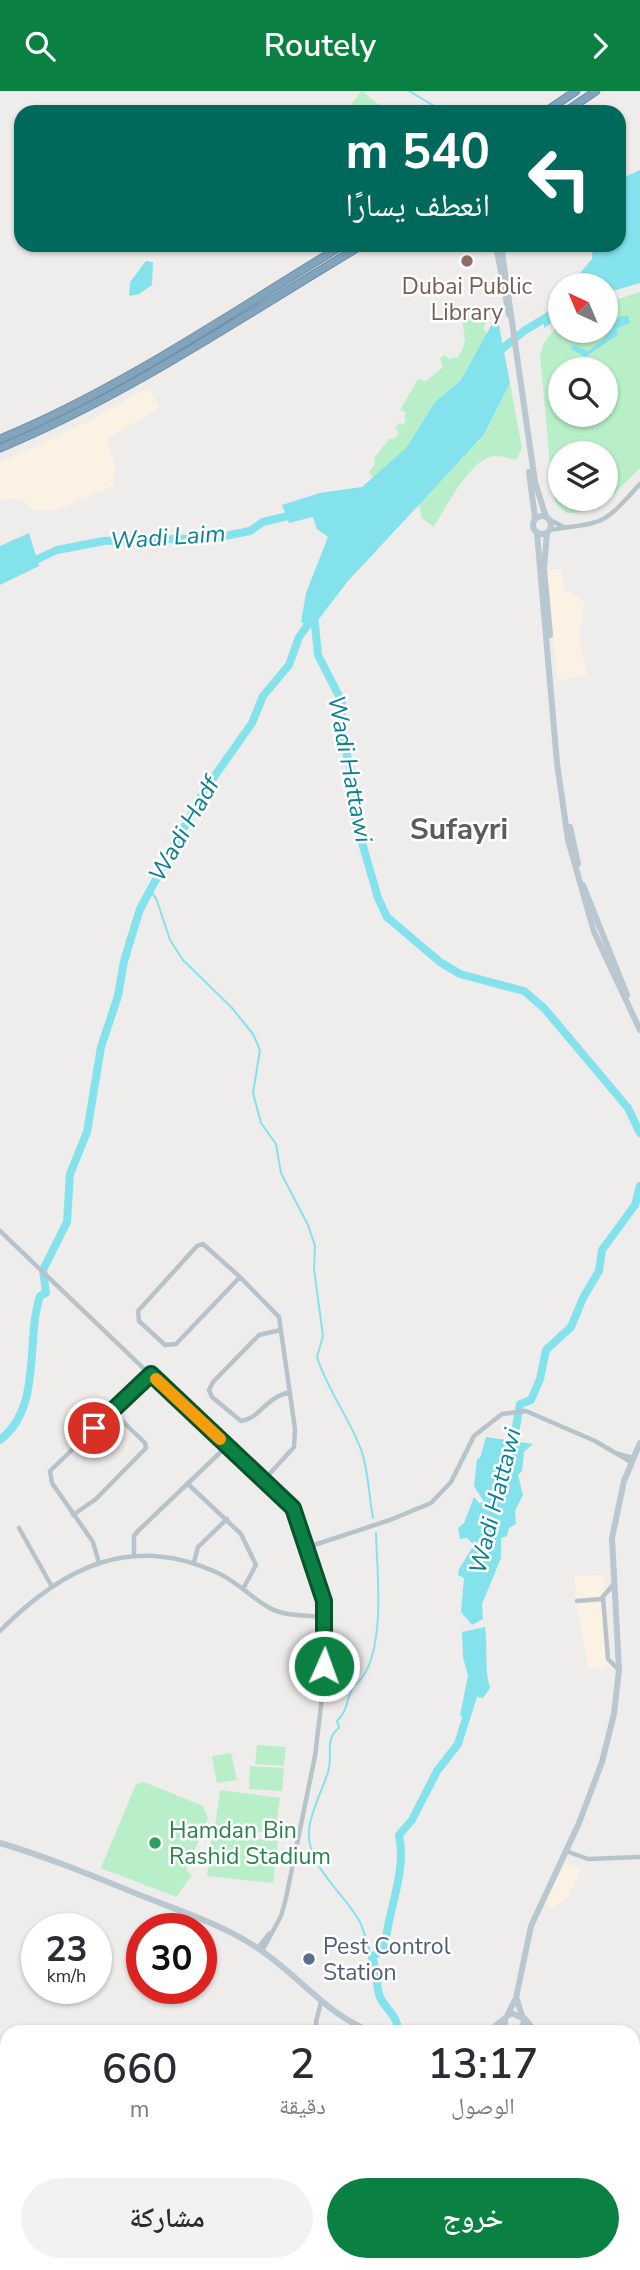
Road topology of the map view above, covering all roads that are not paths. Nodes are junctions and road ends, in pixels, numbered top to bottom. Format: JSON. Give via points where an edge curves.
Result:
{"nodes":[{"id":1,"x":576,"y":91,"type":"edge"},
{"id":2,"x":596,"y":91,"type":"edge"},
{"id":3,"x":555,"y":105,"type":"edge"},
{"id":4,"x":575,"y":105,"type":"edge"},
{"id":5,"x":331,"y":252,"type":"edge"},
{"id":6,"x":350,"y":252,"type":"edge"},
{"id":7,"x":498,"y":252,"type":"edge"},
{"id":8,"x":515,"y":340,"type":"junction"},
{"id":9,"x":0,"y":439,"type":"edge"},
{"id":10,"x":0,"y":448,"type":"edge"},
{"id":11,"x":640,"y":484,"type":"edge"},
{"id":12,"x":535,"y":518,"type":"junction"},
{"id":13,"x":547,"y":518,"type":"junction"},
{"id":14,"x":568,"y":529,"type":"junction"},
{"id":15,"x":548,"y":532,"type":"junction"},
{"id":16,"x":537,"y":533,"type":"junction"},
{"id":17,"x":640,"y":1022,"type":"edge"},
{"id":18,"x":640,"y":1030,"type":"edge"},
{"id":19,"x":0,"y":1231,"type":"edge"},
{"id":20,"x":240,"y":1277,"type":"junction"},
{"id":21,"x":281,"y":1330,"type":"junction"},
{"id":22,"x":151,"y":1374,"type":"junction"},
{"id":23,"x":290,"y":1392,"type":"junction"},
{"id":24,"x":112,"y":1411,"type":"junction"},
{"id":25,"x":640,"y":1443,"type":"edge"},
{"id":26,"x":227,"y":1446,"type":"junction"},
{"id":27,"x":632,"y":1460,"type":"junction"},
{"id":28,"x":264,"y":1480,"type":"junction"},
{"id":29,"x":188,"y":1483,"type":"junction"},
{"id":30,"x":73,"y":1515,"type":"junction"},
{"id":31,"x":227,"y":1519,"type":"junction"},
{"id":32,"x":19,"y":1528,"type":"dead end"},
{"id":33,"x":308,"y":1547,"type":"junction"},
{"id":34,"x":134,"y":1556,"type":"junction"},
{"id":35,"x":194,"y":1562,"type":"junction"},
{"id":36,"x":100,"y":1563,"type":"junction"},
{"id":37,"x":51,"y":1585,"type":"junction"},
{"id":38,"x":613,"y":1585,"type":"junction"},
{"id":39,"x":244,"y":1587,"type":"junction"},
{"id":40,"x":603,"y":1597,"type":"junction"},
{"id":41,"x":577,"y":1601,"type":"dead end"},
{"id":42,"x":325,"y":1617,"type":"junction"},
{"id":43,"x":0,"y":1631,"type":"edge"},
{"id":44,"x":619,"y":1670,"type":"junction"},
{"id":45,"x":0,"y":1843,"type":"edge"},
{"id":46,"x":566,"y":1851,"type":"junction"},
{"id":47,"x":640,"y":1857,"type":"edge"},
{"id":48,"x":260,"y":1950,"type":"junction"},
{"id":49,"x":516,"y":1998,"type":"junction"},
{"id":50,"x":321,"y":2003,"type":"junction"},
{"id":51,"x":507,"y":2016,"type":"junction"},
{"id":52,"x":524,"y":2018,"type":"junction"},
{"id":53,"x":317,"y":2025,"type":"edge"},
{"id":54,"x":354,"y":2025,"type":"edge"},
{"id":55,"x":496,"y":2025,"type":"edge"},
{"id":56,"x":505,"y":2025,"type":"edge"},
{"id":57,"x":524,"y":2025,"type":"edge"},
{"id":58,"x":530,"y":2025,"type":"edge"}],
"edges":[{"from":1,"to":3,"type":"highway"},
{"from":2,"to":4,"type":"highway"},
{"from":5,"to":9,"type":"highway","via":[[172,349],[69,407]]},
{"from":6,"to":10,"type":"highway","via":[[134,383]]},
{"from":7,"to":8,"type":"main road"},
{"from":8,"to":12,"type":"main road"},
{"from":8,"to":13,"type":"main road","via":[[535,482]]},
{"from":11,"to":14,"type":"street","via":[[606,520]]},
{"from":12,"to":13,"type":"main road"},
{"from":12,"to":16,"type":"main road","via":[[532,525]]},
{"from":13,"to":14,"type":"street"},
{"from":13,"to":15,"type":"main road"},
{"from":14,"to":15,"type":"street"},
{"from":15,"to":16,"type":"main road"},
{"from":15,"to":17,"type":"main road","via":[[544,569],[572,836],[590,907]]},
{"from":16,"to":18,"type":"main road","via":[[568,840],[594,932]]},
{"from":19,"to":22,"type":"street"},
{"from":20,"to":20,"type":"street","via":[[205,1245],[199,1245],[140,1306],[137,1318],[164,1345],[174,1346]]},
{"from":20,"to":21,"type":"street","via":[[277,1313]]},
{"from":21,"to":23,"type":"street"},
{"from":21,"to":23,"type":"street","via":[[259,1335],[209,1389],[212,1397],[242,1421],[273,1397]]},
{"from":22,"to":24,"type":"street"},
{"from":22,"to":26,"type":"street"},
{"from":23,"to":28,"type":"street","via":[[295,1447]]},
{"from":24,"to":30,"type":"street","via":[[50,1471],[52,1483]]},
{"from":24,"to":30,"type":"street","via":[[146,1448],[96,1499]]},
{"from":25,"to":27,"type":"main road"},
{"from":26,"to":28,"type":"street"},
{"from":26,"to":29,"type":"street"},
{"from":27,"to":33,"type":"street","via":[[526,1411],[502,1414],[474,1436],[451,1482],[431,1503]]},
{"from":27,"to":38,"type":"main road","via":[[612,1538]]},
{"from":28,"to":33,"type":"street","via":[[293,1508]]},
{"from":29,"to":31,"type":"street"},
{"from":29,"to":34,"type":"street","via":[[134,1536]]},
{"from":30,"to":36,"type":"street","via":[[93,1542]]},
{"from":31,"to":35,"type":"street","via":[[198,1547]]},
{"from":31,"to":39,"type":"street","via":[[254,1558],[254,1572]]},
{"from":32,"to":37,"type":"street"},
{"from":33,"to":42,"type":"street"},
{"from":34,"to":35,"type":"street"},
{"from":34,"to":36,"type":"street"},
{"from":35,"to":39,"type":"street"},
{"from":36,"to":37,"type":"street"},
{"from":37,"to":43,"type":"street"},
{"from":38,"to":40,"type":"street"},
{"from":38,"to":44,"type":"main road"},
{"from":39,"to":42,"type":"street","via":[[275,1611]]},
{"from":40,"to":41,"type":"street"},
{"from":40,"to":44,"type":"street","via":[[608,1659]]},
{"from":42,"to":48,"type":"street","via":[[315,1756],[281,1916]]},
{"from":44,"to":46,"type":"main road","via":[[605,1752]]},
{"from":45,"to":48,"type":"main road","via":[[191,1915]]},
{"from":46,"to":47,"type":"street","via":[[589,1859]]},
{"from":46,"to":49,"type":"main road","via":[[531,1926]]},
{"from":48,"to":50,"type":"main road"},
{"from":49,"to":51,"type":"main road"},
{"from":49,"to":52,"type":"main road"},
{"from":50,"to":53,"type":"street"},
{"from":50,"to":54,"type":"main road"},
{"from":51,"to":52,"type":"main road","via":[[515,2013]]},
{"from":51,"to":55,"type":"main road"},
{"from":51,"to":56,"type":"main road"},
{"from":52,"to":57,"type":"main road"},
{"from":52,"to":58,"type":"main road"}]}
